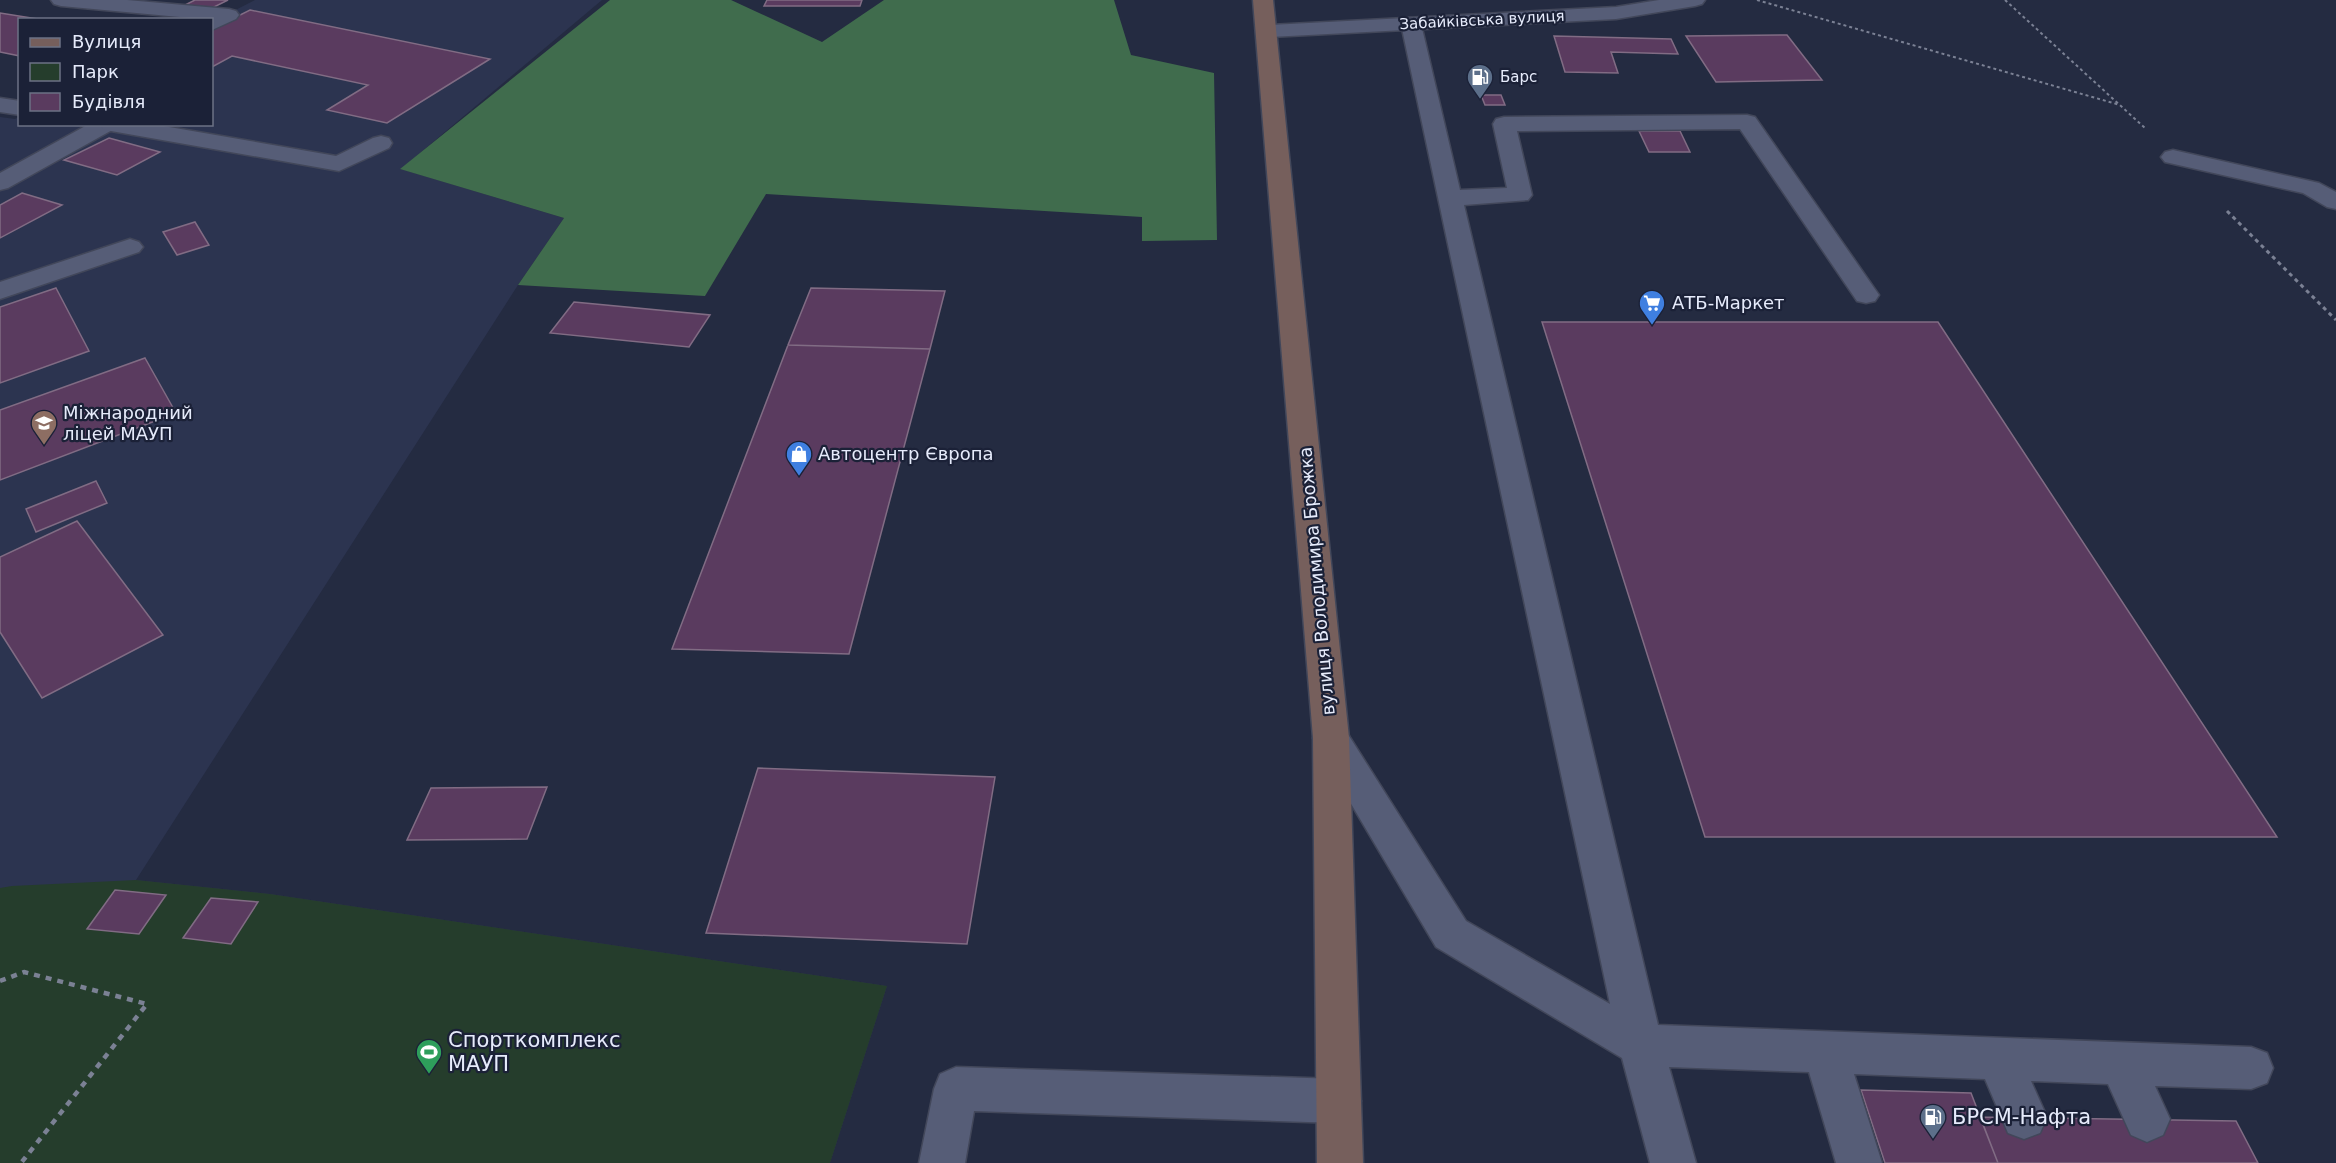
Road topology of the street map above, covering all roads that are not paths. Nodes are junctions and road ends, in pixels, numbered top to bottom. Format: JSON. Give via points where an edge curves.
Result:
{"nodes":[{"id":1,"x":62,"y":0,"type":"edge"},
{"id":2,"x":1263,"y":0,"type":"edge"},
{"id":3,"x":1695,"y":0,"type":"edge"},
{"id":4,"x":213,"y":23,"type":"edge"},
{"id":5,"x":1411,"y":24,"type":"junction"},
{"id":6,"x":1268,"y":31,"type":"junction"},
{"id":7,"x":0,"y":105,"type":"edge"},
{"id":8,"x":18,"y":108,"type":"edge"},
{"id":9,"x":102,"y":126,"type":"edge"},
{"id":10,"x":122,"y":126,"type":"edge"},
{"id":11,"x":381,"y":143,"type":"dead end"},
{"id":12,"x":2173,"y":157,"type":"dead end"},
{"id":13,"x":0,"y":183,"type":"edge"},
{"id":14,"x":1451,"y":198,"type":"junction"},
{"id":15,"x":2336,"y":202,"type":"edge"},
{"id":16,"x":130,"y":247,"type":"dead end"},
{"id":17,"x":0,"y":291,"type":"edge"},
{"id":18,"x":1866,"y":294,"type":"dead end"},
{"id":19,"x":1331,"y":738,"type":"junction"},
{"id":20,"x":1641,"y":1045,"type":"junction"},
{"id":21,"x":1825,"y":1052,"type":"junction"},
{"id":22,"x":1999,"y":1059,"type":"junction"},
{"id":23,"x":2121,"y":1064,"type":"junction"},
{"id":24,"x":2251,"y":1068,"type":"dead end"},
{"id":25,"x":1338,"y":1101,"type":"junction"},
{"id":26,"x":2024,"y":1117,"type":"dead end"},
{"id":27,"x":2146,"y":1119,"type":"dead end"},
{"id":28,"x":942,"y":1163,"type":"edge"},
{"id":29,"x":1340,"y":1163,"type":"edge"},
{"id":30,"x":1673,"y":1163,"type":"edge"},
{"id":31,"x":1859,"y":1163,"type":"edge"}],
"edges":[{"from":1,"to":4,"type":"street","via":[[229,15]]},
{"from":2,"to":6,"type":"main road","name":"вулиця Володимира Брожка"},
{"from":3,"to":5,"type":"street","name":"Забайківська вулиця","via":[[1616,13]]},
{"from":5,"to":6,"type":"street","name":"Забайківська вулиця"},
{"from":5,"to":14,"type":"street"},
{"from":6,"to":19,"type":"main road","name":"вулиця Володимира Брожка"},
{"from":7,"to":8,"type":"street"},
{"from":9,"to":13,"type":"street"},
{"from":10,"to":11,"type":"street","via":[[339,164]]},
{"from":12,"to":15,"type":"street","via":[[2311,188]]},
{"from":14,"to":18,"type":"street","via":[[1520,195],[1504,124],[1747,122]]},
{"from":14,"to":20,"type":"street"},
{"from":16,"to":17,"type":"street"},
{"from":19,"to":20,"type":"street","via":[[1451,934]]},
{"from":19,"to":25,"type":"main road","name":"вулиця Володимира Брожка"},
{"from":20,"to":21,"type":"street"},
{"from":20,"to":30,"type":"street"},
{"from":21,"to":22,"type":"street"},
{"from":21,"to":31,"type":"street"},
{"from":22,"to":23,"type":"street"},
{"from":22,"to":26,"type":"street"},
{"from":23,"to":24,"type":"street"},
{"from":23,"to":27,"type":"street"},
{"from":25,"to":28,"type":"street","via":[[956,1089]]},
{"from":25,"to":29,"type":"main road","name":"вулиця Володимира Брожка"}]}
